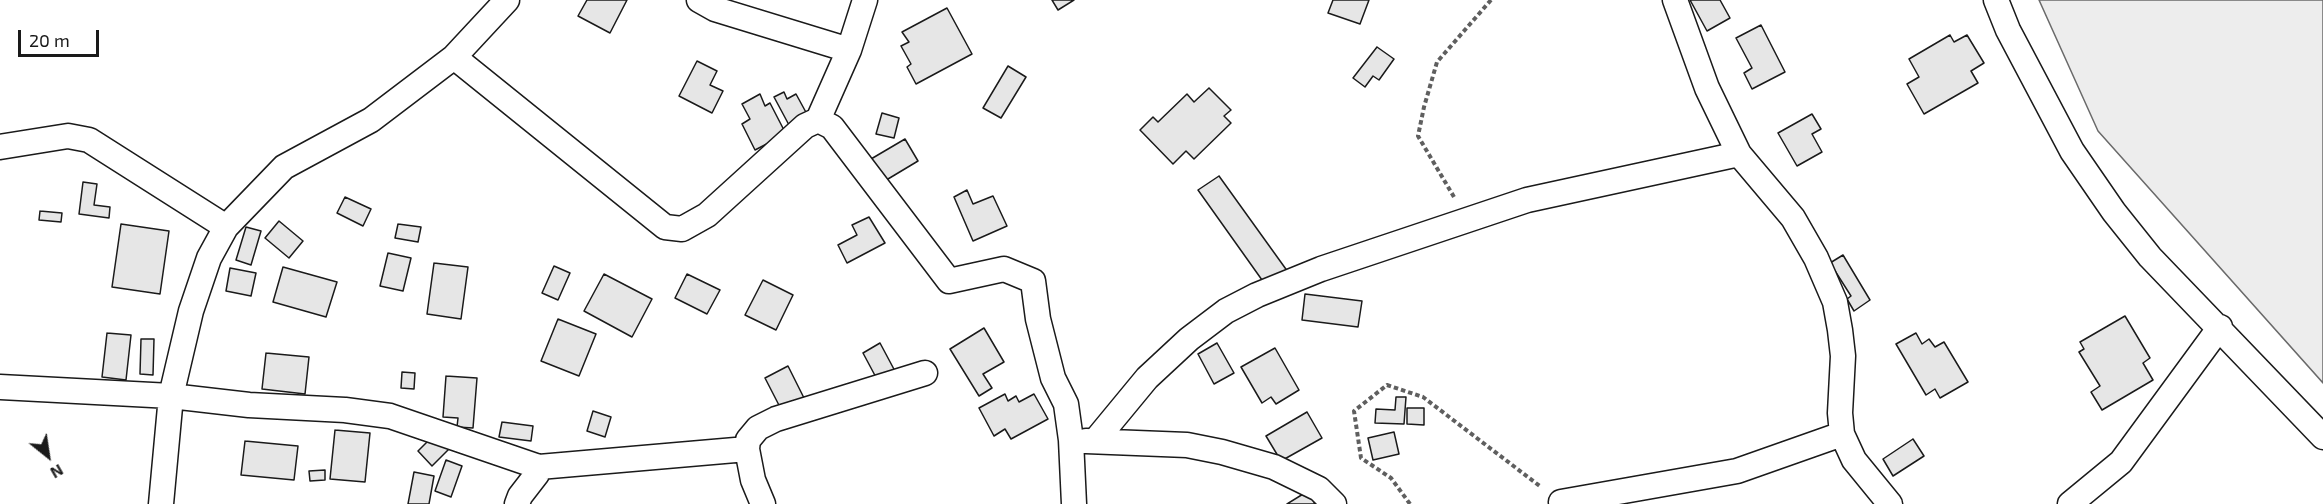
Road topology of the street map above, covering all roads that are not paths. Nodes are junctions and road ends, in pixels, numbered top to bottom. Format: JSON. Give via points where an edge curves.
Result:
{"nodes":[{"id":1,"x":507,"y":0,"type":"edge"},
{"id":2,"x":865,"y":0,"type":"edge"},
{"id":3,"x":1675,"y":0,"type":"edge"},
{"id":4,"x":1996,"y":0,"type":"edge"},
{"id":5,"x":711,"y":3,"type":"edge"},
{"id":6,"x":849,"y":50,"type":"junction"},
{"id":7,"x":454,"y":57,"type":"junction"},
{"id":8,"x":818,"y":120,"type":"junction"},
{"id":9,"x":0,"y":147,"type":"edge"},
{"id":10,"x":1739,"y":154,"type":"junction"},
{"id":11,"x":226,"y":227,"type":"junction"},
{"id":12,"x":2220,"y":327,"type":"junction"},
{"id":13,"x":925,"y":373,"type":"dead end"},
{"id":14,"x":0,"y":387,"type":"edge"},
{"id":15,"x":171,"y":396,"type":"junction"},
{"id":16,"x":1842,"y":434,"type":"junction"},
{"id":17,"x":2323,"y":437,"type":"edge"},
{"id":18,"x":1071,"y":440,"type":"junction"},
{"id":19,"x":1095,"y":441,"type":"junction"},
{"id":20,"x":747,"y":449,"type":"junction"},
{"id":21,"x":538,"y":467,"type":"junction"},
{"id":22,"x":1561,"y":502,"type":"road end"},
{"id":23,"x":161,"y":504,"type":"edge"},
{"id":24,"x":517,"y":504,"type":"edge"},
{"id":25,"x":763,"y":504,"type":"edge"},
{"id":26,"x":1074,"y":504,"type":"edge"},
{"id":27,"x":1334,"y":504,"type":"edge"},
{"id":28,"x":1890,"y":504,"type":"edge"},
{"id":29,"x":2070,"y":504,"type":"edge"}],
"edges":[{"from":1,"to":7,"type":"street"},
{"from":2,"to":6,"type":"street"},
{"from":3,"to":10,"type":"street","via":[[1707,88]]},
{"from":4,"to":12,"type":"street","via":[[2072,152],[2150,257]]},
{"from":5,"to":6,"type":"street"},
{"from":6,"to":8,"type":"street"},
{"from":7,"to":8,"type":"street","via":[[665,227],[682,229],[707,215],[805,126]]},
{"from":7,"to":11,"type":"street","via":[[370,120],[284,167]]},
{"from":8,"to":18,"type":"street","via":[[832,127],[949,281],[1004,269],[1033,281],[1038,319],[1053,378],[1066,404]]},
{"from":9,"to":11,"type":"street","via":[[68,136],[88,140]]},
{"from":10,"to":16,"type":"street","via":[[1793,218],[1816,258],[1834,302],[1843,356]]},
{"from":10,"to":19,"type":"street","via":[[1527,200],[1321,269],[1226,311],[1147,378]]},
{"from":11,"to":15,"type":"street","via":[[209,258],[191,311]]},
{"from":12,"to":17,"type":"street"},
{"from":12,"to":29,"type":"street","via":[[2121,462]]},
{"from":13,"to":20,"type":"street","via":[[776,418],[758,428],[748,440]]},
{"from":14,"to":15,"type":"street"},
{"from":15,"to":21,"type":"street","via":[[390,417]]},
{"from":15,"to":23,"type":"street"},
{"from":16,"to":22,"type":"street","via":[[1737,471]]},
{"from":16,"to":28,"type":"street","via":[[1854,459]]},
{"from":18,"to":19,"type":"street"},
{"from":18,"to":26,"type":"street"},
{"from":19,"to":27,"type":"street","via":[[1187,445],[1222,452],[1274,467],[1319,489]]},
{"from":20,"to":21,"type":"street"},
{"from":20,"to":25,"type":"street"},
{"from":21,"to":24,"type":"street"}]}
